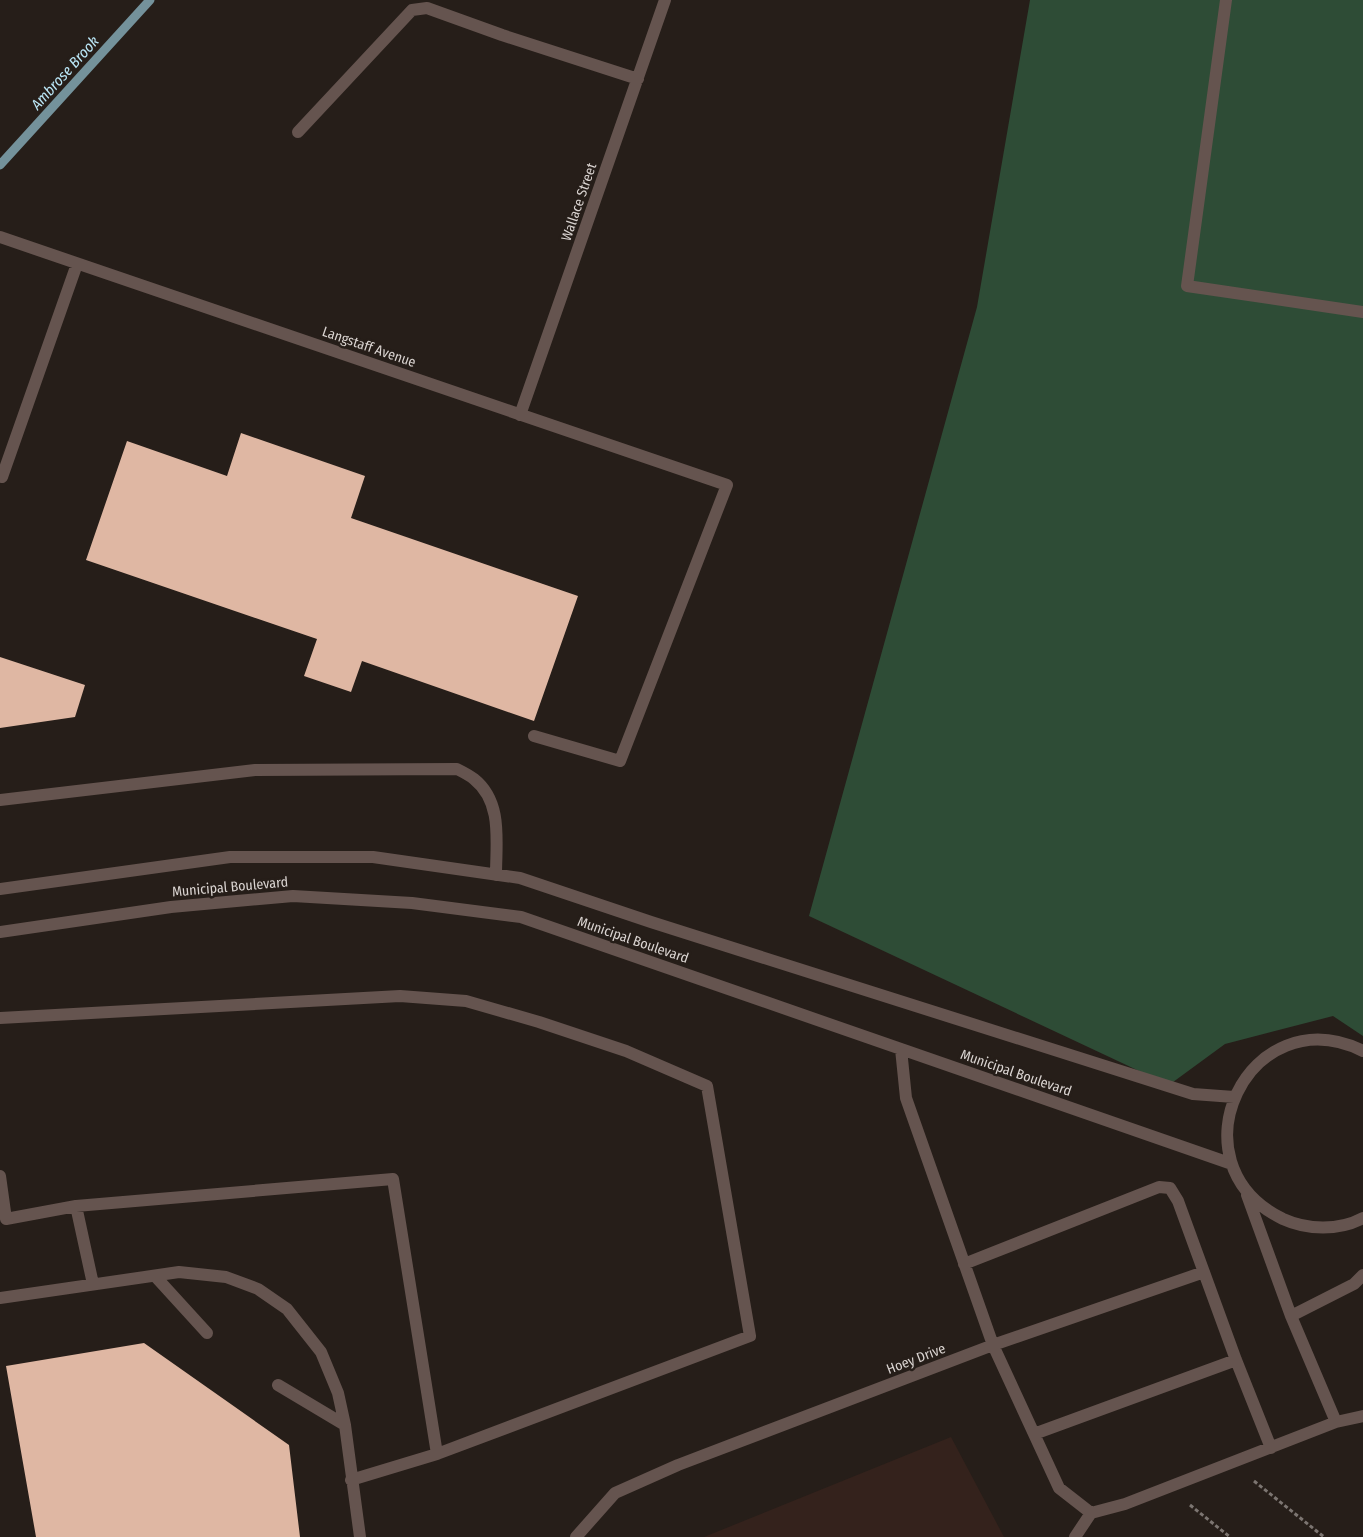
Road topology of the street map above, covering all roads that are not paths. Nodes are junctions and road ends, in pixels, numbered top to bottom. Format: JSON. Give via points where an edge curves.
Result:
{"nodes":[{"id":1,"x":665,"y":0,"type":"edge"},
{"id":2,"x":1226,"y":0,"type":"edge"},
{"id":3,"x":428,"y":4,"type":"edge"},
{"id":4,"x":638,"y":79,"type":"junction"},
{"id":5,"x":298,"y":132,"type":"dead end"},
{"id":6,"x":0,"y":237,"type":"edge"},
{"id":7,"x":77,"y":264,"type":"junction"},
{"id":8,"x":1363,"y":312,"type":"edge"},
{"id":9,"x":520,"y":415,"type":"junction"},
{"id":10,"x":2,"y":477,"type":"dead end"},
{"id":11,"x":534,"y":736,"type":"dead end"},
{"id":12,"x":0,"y":800,"type":"edge"},
{"id":13,"x":496,"y":875,"type":"junction"},
{"id":14,"x":0,"y":889,"type":"edge"},
{"id":15,"x":0,"y":932,"type":"edge"},
{"id":16,"x":0,"y":1018,"type":"edge"},
{"id":17,"x":901,"y":1049,"type":"junction"},
{"id":18,"x":1363,"y":1051,"type":"edge"},
{"id":19,"x":1234,"y":1097,"type":"junction"},
{"id":20,"x":1232,"y":1164,"type":"junction"},
{"id":21,"x":0,"y":1176,"type":"edge"},
{"id":22,"x":1245,"y":1190,"type":"junction"},
{"id":23,"x":76,"y":1206,"type":"junction"},
{"id":24,"x":1363,"y":1218,"type":"edge"},
{"id":25,"x":964,"y":1264,"type":"junction"},
{"id":26,"x":1204,"y":1272,"type":"junction"},
{"id":27,"x":1363,"y":1275,"type":"edge"},
{"id":28,"x":155,"y":1276,"type":"junction"},
{"id":29,"x":93,"y":1284,"type":"junction"},
{"id":30,"x":0,"y":1298,"type":"edge"},
{"id":31,"x":1292,"y":1316,"type":"junction"},
{"id":32,"x":208,"y":1333,"type":"dead end"},
{"id":33,"x":993,"y":1345,"type":"junction"},
{"id":34,"x":1236,"y":1360,"type":"junction"},
{"id":35,"x":278,"y":1385,"type":"dead end"},
{"id":36,"x":1363,"y":1416,"type":"edge"},
{"id":37,"x":1336,"y":1422,"type":"junction"},
{"id":38,"x":345,"y":1425,"type":"junction"},
{"id":39,"x":1034,"y":1434,"type":"junction"},
{"id":40,"x":1271,"y":1448,"type":"junction"},
{"id":41,"x":437,"y":1454,"type":"junction"},
{"id":42,"x":351,"y":1480,"type":"junction"},
{"id":43,"x":1092,"y":1513,"type":"junction"},
{"id":44,"x":360,"y":1537,"type":"edge"},
{"id":45,"x":576,"y":1537,"type":"edge"},
{"id":46,"x":1075,"y":1537,"type":"edge"}],
"edges":[{"from":1,"to":4,"type":"street","name":"Wallace Street"},
{"from":2,"to":8,"type":"street","via":[[1186,286]]},
{"from":3,"to":4,"type":"street"},
{"from":3,"to":5,"type":"street","via":[[412,10]]},
{"from":4,"to":9,"type":"street","name":"Wallace Street"},
{"from":6,"to":7,"type":"street","name":"Langstaff Avenue"},
{"from":7,"to":9,"type":"street","name":"Langstaff Avenue"},
{"from":7,"to":10,"type":"street"},
{"from":9,"to":11,"type":"street","name":"Langstaff Avenue","via":[[727,485],[620,761]]},
{"from":12,"to":13,"type":"street","via":[[255,770],[457,769],[485,789],[494,808]]},
{"from":13,"to":14,"type":"street","name":"Municipal Boulevard","via":[[373,857],[230,857]]},
{"from":13,"to":19,"type":"street","name":"Municipal Boulevard","via":[[520,878],[1193,1094]]},
{"from":15,"to":17,"type":"street","name":"Municipal Boulevard","via":[[171,907],[293,896],[422,904],[521,918]]},
{"from":16,"to":41,"type":"street","via":[[400,996],[466,1001],[626,1051],[706,1086],[750,1336]]},
{"from":17,"to":20,"type":"street","name":"Municipal Boulevard"},
{"from":17,"to":25,"type":"street","via":[[906,1098]]},
{"from":18,"to":19,"type":"street","via":[[1329,1040],[1300,1042],[1281,1048],[1264,1058],[1244,1079]]},
{"from":19,"to":20,"type":"street","via":[[1228,1115],[1227,1145]]},
{"from":20,"to":22,"type":"street"},
{"from":21,"to":23,"type":"street","via":[[6,1219]]},
{"from":22,"to":24,"type":"street","via":[[1266,1211],[1293,1224],[1313,1228],[1342,1226]]},
{"from":22,"to":31,"type":"street"},
{"from":23,"to":29,"type":"street"},
{"from":23,"to":41,"type":"street","via":[[393,1180]]},
{"from":25,"to":26,"type":"street","via":[[1159,1187],[1170,1188],[1178,1201]]},
{"from":25,"to":33,"type":"street"},
{"from":26,"to":33,"type":"street","name":"Hoey Drive"},
{"from":26,"to":34,"type":"street"},
{"from":27,"to":31,"type":"street","via":[[1354,1284]]},
{"from":28,"to":29,"type":"street"},
{"from":28,"to":32,"type":"street"},
{"from":28,"to":38,"type":"street","via":[[179,1272],[226,1277],[258,1289],[287,1309],[321,1352],[338,1393]]},
{"from":29,"to":30,"type":"street"},
{"from":31,"to":37,"type":"street"},
{"from":33,"to":39,"type":"street"},
{"from":33,"to":45,"type":"street","name":"Hoey Drive","via":[[678,1465],[615,1493]]},
{"from":34,"to":39,"type":"street"},
{"from":34,"to":40,"type":"street"},
{"from":35,"to":38,"type":"street"},
{"from":36,"to":37,"type":"street"},
{"from":37,"to":40,"type":"street"},
{"from":38,"to":42,"type":"street"},
{"from":39,"to":43,"type":"street","via":[[1059,1488]]},
{"from":40,"to":43,"type":"street","via":[[1125,1504]]},
{"from":41,"to":42,"type":"street"},
{"from":42,"to":44,"type":"street"},
{"from":43,"to":46,"type":"street"}]}
